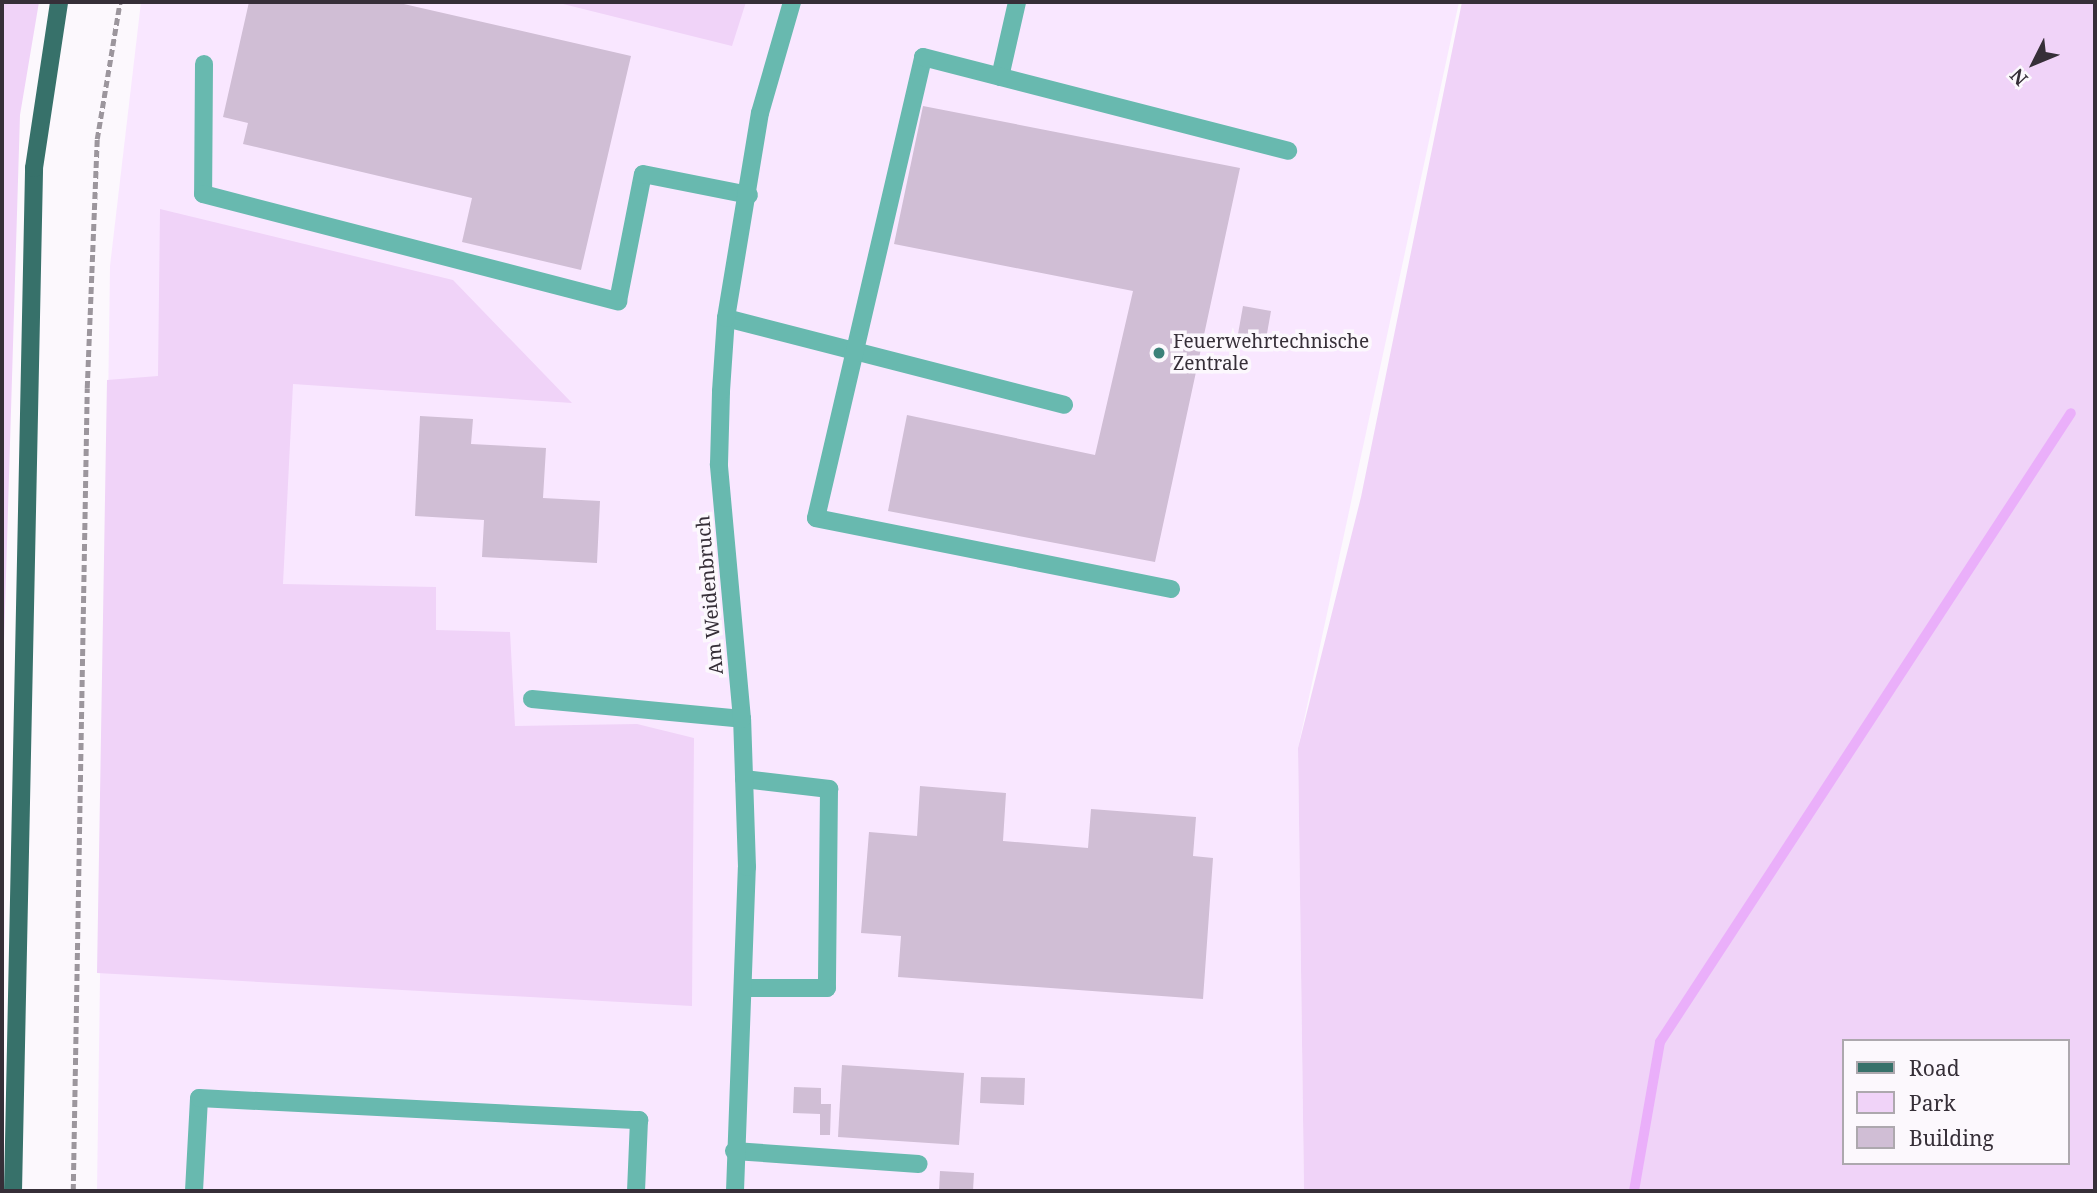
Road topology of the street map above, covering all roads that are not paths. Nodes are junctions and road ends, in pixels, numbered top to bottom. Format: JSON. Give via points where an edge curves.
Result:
{"nodes":[{"id":1,"x":59,"y":2,"type":"edge"},
{"id":2,"x":792,"y":2,"type":"edge"},
{"id":3,"x":1017,"y":2,"type":"edge"},
{"id":4,"x":204,"y":64,"type":"dead end"},
{"id":5,"x":1000,"y":77,"type":"junction"},
{"id":6,"x":1288,"y":151,"type":"dead end"},
{"id":7,"x":749,"y":195,"type":"junction"},
{"id":8,"x":726,"y":318,"type":"junction"},
{"id":9,"x":855,"y":351,"type":"junction"},
{"id":10,"x":1063,"y":405,"type":"dead end"},
{"id":11,"x":1171,"y":589,"type":"dead end"},
{"id":12,"x":532,"y":699,"type":"dead end"},
{"id":13,"x":742,"y":719,"type":"junction"},
{"id":14,"x":744,"y":779,"type":"junction"},
{"id":15,"x":744,"y":988,"type":"junction"},
{"id":16,"x":734,"y":1151,"type":"junction"},
{"id":17,"x":919,"y":1164,"type":"dead end"},
{"id":18,"x":13,"y":1191,"type":"edge"},
{"id":19,"x":194,"y":1191,"type":"edge"},
{"id":20,"x":636,"y":1191,"type":"edge"},
{"id":21,"x":735,"y":1191,"type":"edge"}],
"edges":[{"from":1,"to":18,"type":"main road","via":[[34,168]]},
{"from":2,"to":7,"type":"street","name":"Am Weidenbruch","via":[[772,62]]},
{"from":3,"to":5,"type":"street"},
{"from":4,"to":7,"type":"street","via":[[203,194],[618,301],[643,174]]},
{"from":5,"to":6,"type":"street"},
{"from":5,"to":9,"type":"street","via":[[923,57]]},
{"from":7,"to":8,"type":"street","name":"Am Weidenbruch"},
{"from":8,"to":9,"type":"street"},
{"from":8,"to":13,"type":"street","name":"Am Weidenbruch","via":[[719,464]]},
{"from":9,"to":10,"type":"street"},
{"from":9,"to":11,"type":"street","via":[[816,518]]},
{"from":12,"to":13,"type":"street"},
{"from":13,"to":14,"type":"street","name":"Am Weidenbruch"},
{"from":14,"to":15,"type":"street","name":"Am Weidenbruch"},
{"from":14,"to":15,"type":"street","via":[[829,789],[827,988]]},
{"from":15,"to":16,"type":"street","name":"Am Weidenbruch"},
{"from":16,"to":17,"type":"street"},
{"from":16,"to":21,"type":"street","name":"Am Weidenbruch"},
{"from":19,"to":20,"type":"street","via":[[199,1098],[639,1120]]}]}
